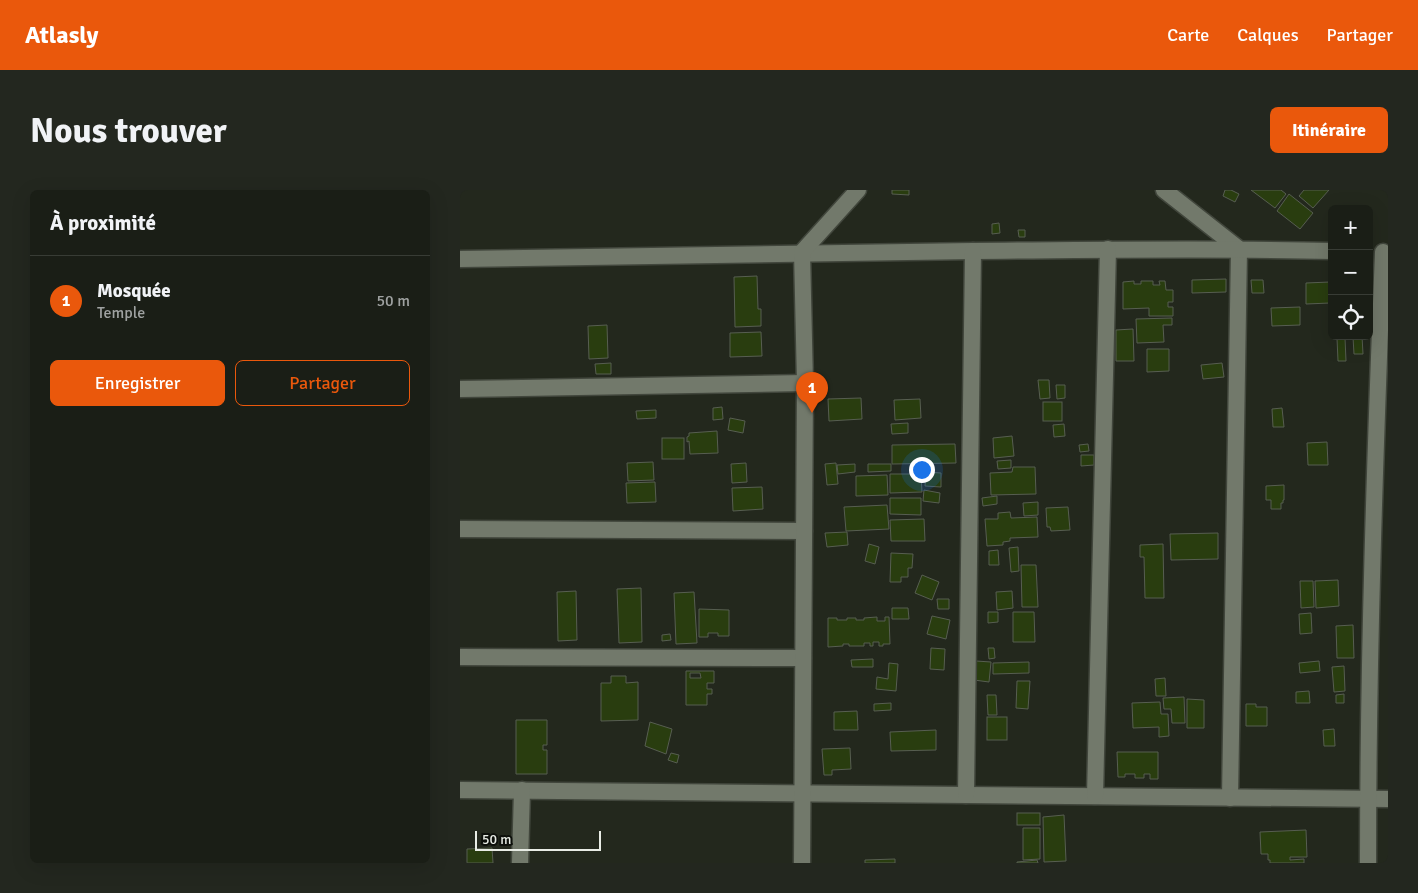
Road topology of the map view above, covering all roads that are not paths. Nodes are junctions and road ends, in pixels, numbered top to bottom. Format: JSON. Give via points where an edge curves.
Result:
{"nodes":[{"id":1,"x":858,"y":190,"type":"edge"},
{"id":2,"x":1164,"y":190,"type":"edge"},
{"id":3,"x":1108,"y":249,"type":"junction"},
{"id":4,"x":1239,"y":249,"type":"junction"},
{"id":5,"x":973,"y":251,"type":"junction"},
{"id":6,"x":1328,"y":251,"type":"edge"},
{"id":7,"x":802,"y":252,"type":"junction"},
{"id":8,"x":1380,"y":252,"type":"edge"},
{"id":9,"x":460,"y":258,"type":"edge"},
{"id":10,"x":805,"y":383,"type":"junction"},
{"id":11,"x":460,"y":388,"type":"edge"},
{"id":12,"x":460,"y":529,"type":"edge"},
{"id":13,"x":804,"y":531,"type":"junction"},
{"id":14,"x":460,"y":656,"type":"edge"},
{"id":15,"x":803,"y":658,"type":"junction"},
{"id":16,"x":460,"y":790,"type":"edge"},
{"id":17,"x":522,"y":790,"type":"junction"},
{"id":18,"x":802,"y":793,"type":"junction"},
{"id":19,"x":966,"y":795,"type":"junction"},
{"id":20,"x":1095,"y":796,"type":"junction"},
{"id":21,"x":1230,"y":798,"type":"junction"},
{"id":22,"x":1368,"y":799,"type":"junction"},
{"id":23,"x":1388,"y":799,"type":"edge"},
{"id":24,"x":520,"y":863,"type":"edge"},
{"id":25,"x":802,"y":863,"type":"edge"},
{"id":26,"x":1368,"y":863,"type":"edge"}],
"edges":[{"from":1,"to":7,"type":"street"},
{"from":2,"to":4,"type":"street"},
{"from":3,"to":4,"type":"street"},
{"from":3,"to":5,"type":"street"},
{"from":3,"to":20,"type":"street"},
{"from":4,"to":6,"type":"street"},
{"from":4,"to":21,"type":"street"},
{"from":5,"to":7,"type":"street"},
{"from":5,"to":19,"type":"street"},
{"from":7,"to":9,"type":"street"},
{"from":7,"to":10,"type":"street"},
{"from":8,"to":22,"type":"street"},
{"from":10,"to":11,"type":"street"},
{"from":10,"to":13,"type":"street"},
{"from":12,"to":13,"type":"street"},
{"from":13,"to":15,"type":"street"},
{"from":14,"to":15,"type":"street"},
{"from":15,"to":18,"type":"street"},
{"from":16,"to":17,"type":"street"},
{"from":17,"to":18,"type":"street"},
{"from":17,"to":24,"type":"street"},
{"from":18,"to":19,"type":"street"},
{"from":18,"to":25,"type":"street"},
{"from":19,"to":20,"type":"street"},
{"from":20,"to":21,"type":"street"},
{"from":21,"to":22,"type":"street"},
{"from":22,"to":23,"type":"street"},
{"from":22,"to":26,"type":"street"}]}
